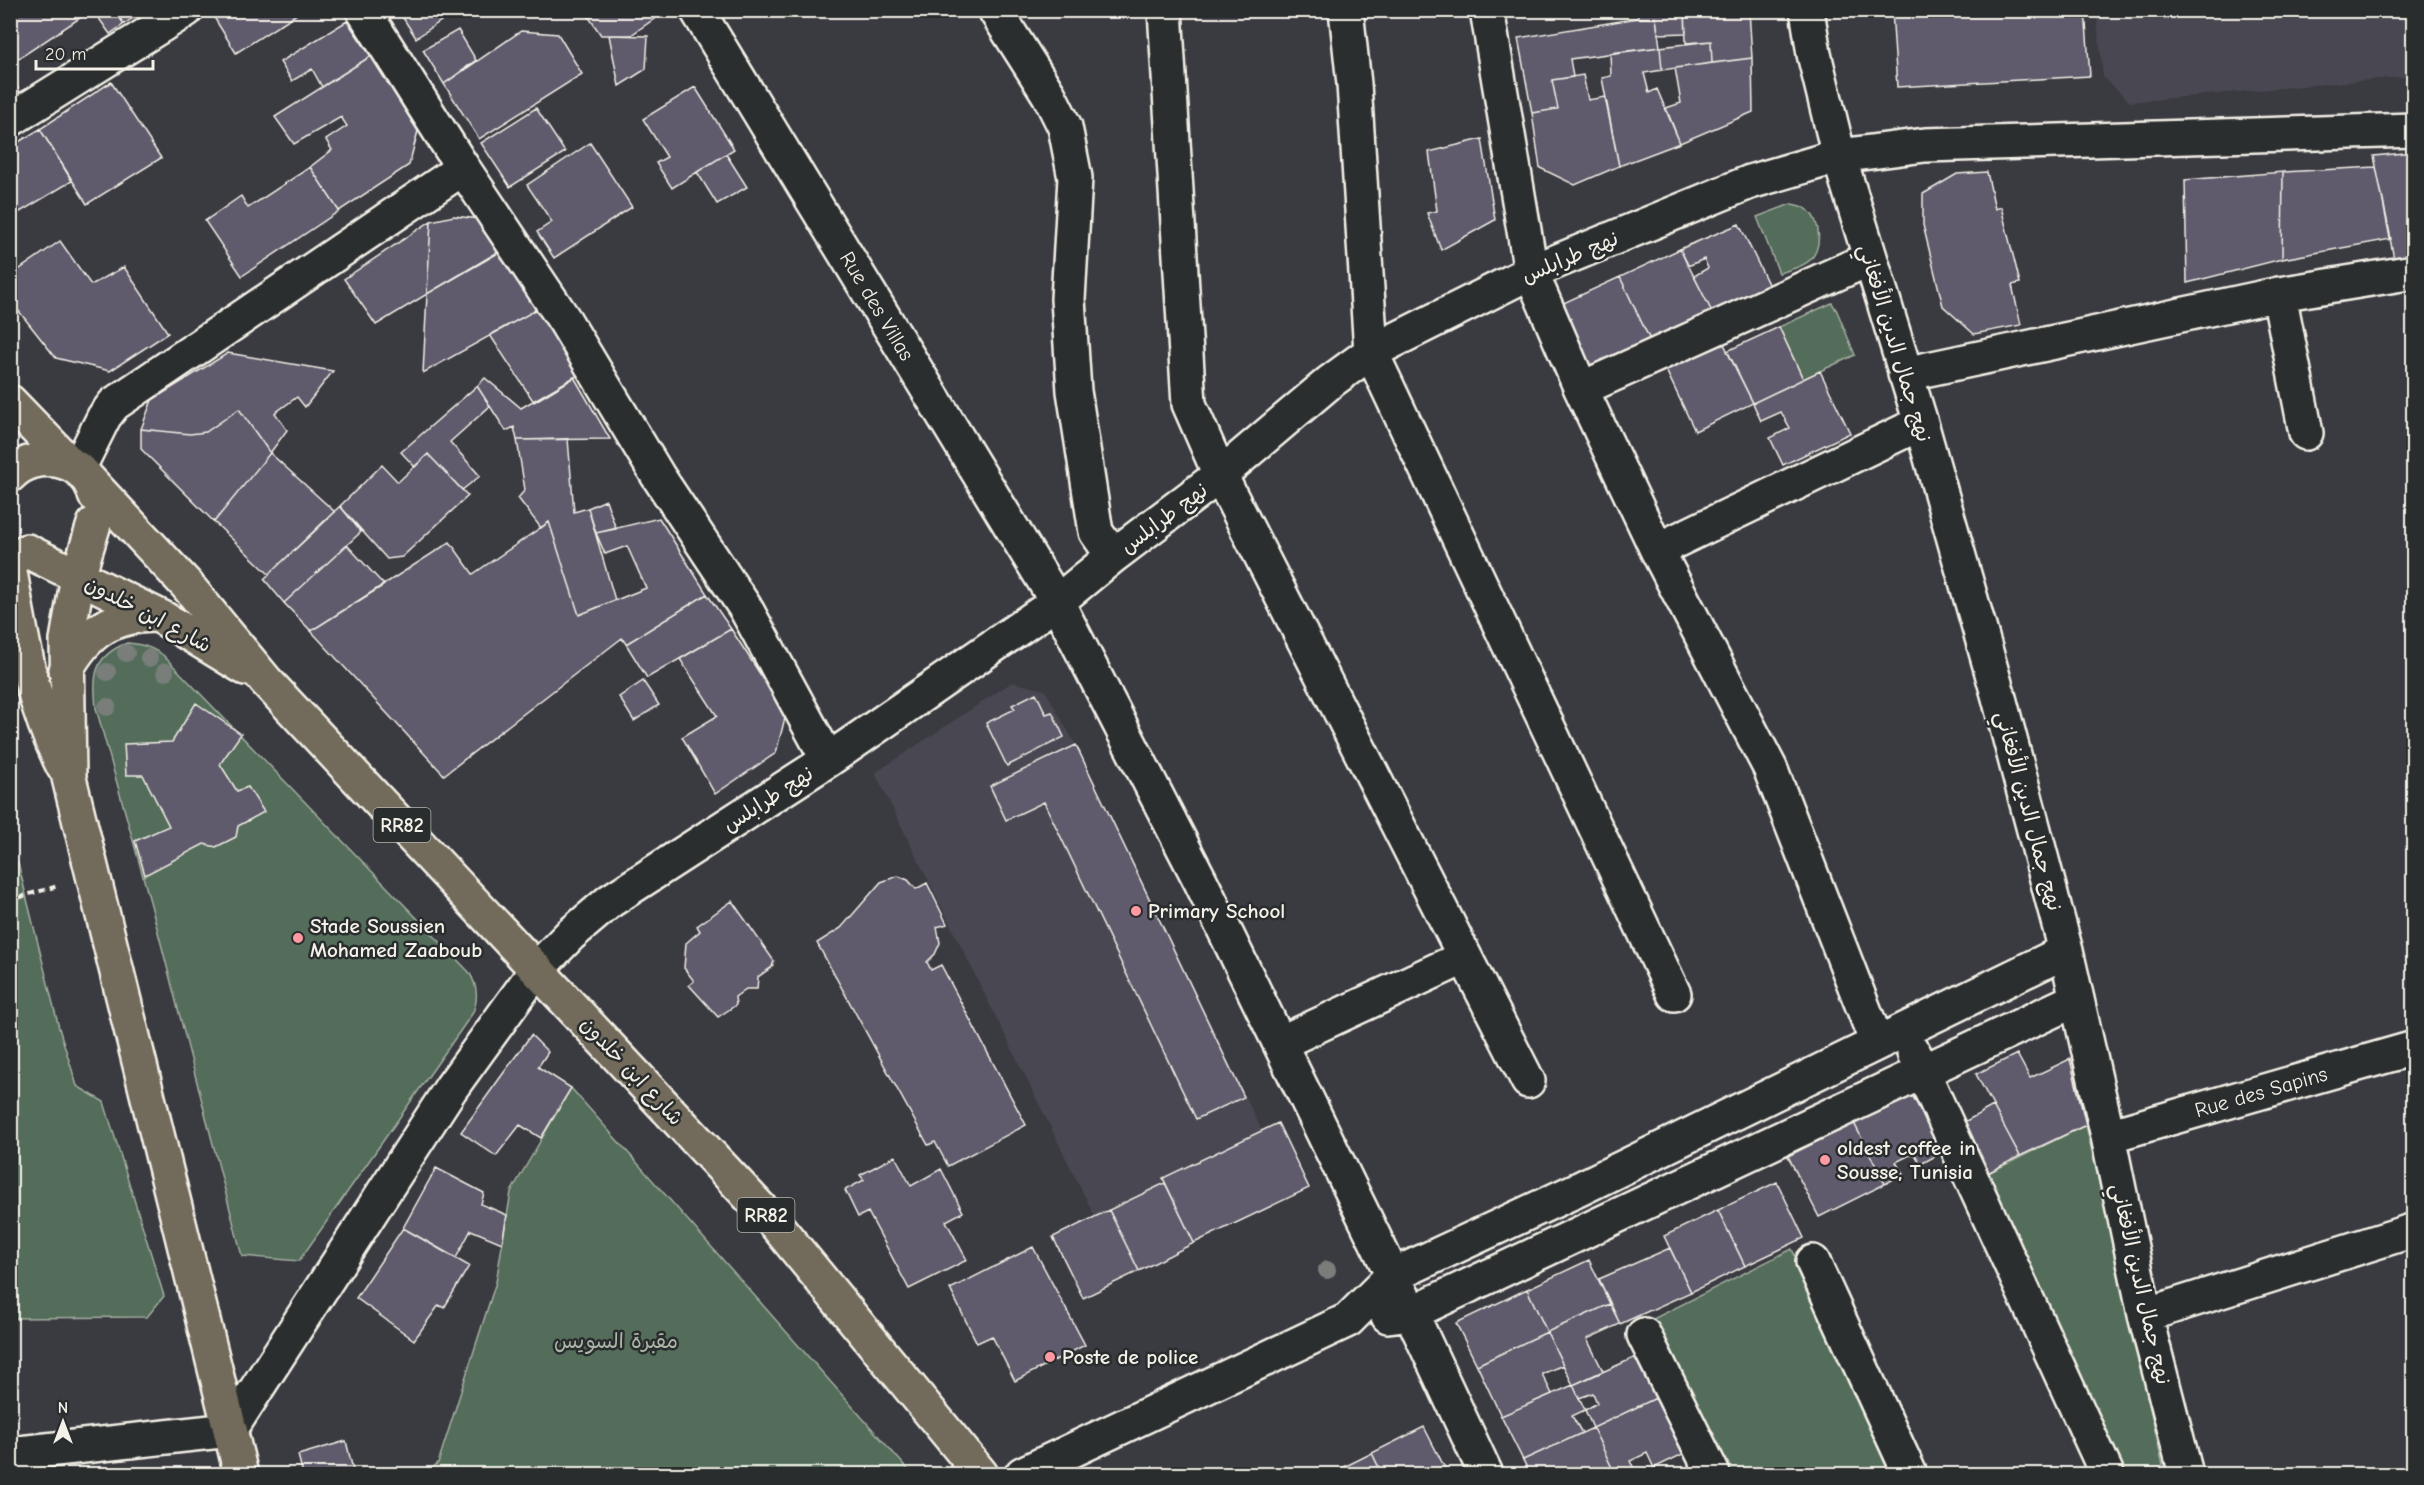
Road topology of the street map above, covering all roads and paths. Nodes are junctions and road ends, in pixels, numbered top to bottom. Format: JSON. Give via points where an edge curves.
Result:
{"nodes":[{"id":1,"x":186,"y":10,"type":"edge"},
{"id":2,"x":363,"y":10,"type":"edge"},
{"id":3,"x":697,"y":10,"type":"edge"},
{"id":4,"x":995,"y":10,"type":"edge"},
{"id":5,"x":1165,"y":10,"type":"edge"},
{"id":6,"x":1346,"y":10,"type":"edge"},
{"id":7,"x":1487,"y":10,"type":"edge"},
{"id":8,"x":1807,"y":10,"type":"edge"},
{"id":9,"x":10,"y":120,"type":"edge"},
{"id":10,"x":2414,"y":130,"type":"edge"},
{"id":11,"x":1839,"y":156,"type":"junction"},
{"id":12,"x":463,"y":168,"type":"junction"},
{"id":13,"x":1869,"y":259,"type":"junction"},
{"id":14,"x":1531,"y":272,"type":"junction"},
{"id":15,"x":2414,"y":272,"type":"edge"},
{"id":16,"x":2279,"y":294,"type":"junction"},
{"id":17,"x":1371,"y":352,"type":"junction"},
{"id":18,"x":1905,"y":374,"type":"junction"},
{"id":19,"x":1581,"y":389,"type":"junction"},
{"id":20,"x":10,"y":402,"type":"edge"},
{"id":21,"x":1921,"y":423,"type":"junction"},
{"id":22,"x":2306,"y":433,"type":"dead end"},
{"id":23,"x":78,"y":469,"type":"junction"},
{"id":24,"x":10,"y":475,"type":"edge"},
{"id":25,"x":1220,"y":475,"type":"junction"},
{"id":26,"x":94,"y":524,"type":"junction"},
{"id":27,"x":1657,"y":550,"type":"junction"},
{"id":28,"x":16,"y":554,"type":"edge"},
{"id":29,"x":1113,"y":556,"type":"junction"},
{"id":30,"x":78,"y":576,"type":"junction"},
{"id":31,"x":1057,"y":602,"type":"junction"},
{"id":32,"x":157,"y":615,"type":"junction"},
{"id":33,"x":66,"y":670,"type":"junction"},
{"id":34,"x":266,"y":681,"type":"junction"},
{"id":35,"x":828,"y":760,"type":"junction"},
{"id":36,"x":69,"y":778,"type":"junction"},
{"id":37,"x":94,"y":876,"type":"junction"},
{"id":38,"x":10,"y":902,"type":"edge"},
{"id":39,"x":2066,"y":951,"type":"junction"},
{"id":40,"x":1466,"y":957,"type":"junction"},
{"id":41,"x":537,"y":969,"type":"junction"},
{"id":42,"x":1674,"y":994,"type":"dead end"},
{"id":43,"x":2077,"y":999,"type":"junction"},
{"id":44,"x":1890,"y":1037,"type":"junction"},
{"id":45,"x":1280,"y":1043,"type":"junction"},
{"id":46,"x":2414,"y":1048,"type":"edge"},
{"id":47,"x":1923,"y":1072,"type":"junction"},
{"id":48,"x":1528,"y":1081,"type":"dead end"},
{"id":49,"x":2108,"y":1136,"type":"junction"},
{"id":50,"x":2414,"y":1230,"type":"edge"},
{"id":51,"x":1813,"y":1262,"type":"dead end"},
{"id":52,"x":1392,"y":1276,"type":"junction"},
{"id":53,"x":1411,"y":1313,"type":"junction"},
{"id":54,"x":2145,"y":1315,"type":"junction"},
{"id":55,"x":1348,"y":1320,"type":"junction"},
{"id":56,"x":1644,"y":1335,"type":"dead end"},
{"id":57,"x":230,"y":1430,"type":"junction"},
{"id":58,"x":10,"y":1454,"type":"edge"},
{"id":59,"x":241,"y":1474,"type":"edge"},
{"id":60,"x":981,"y":1474,"type":"edge"},
{"id":61,"x":1022,"y":1474,"type":"edge"},
{"id":62,"x":1485,"y":1474,"type":"edge"},
{"id":63,"x":1713,"y":1474,"type":"edge"},
{"id":64,"x":1910,"y":1474,"type":"edge"},
{"id":65,"x":2107,"y":1474,"type":"edge"},
{"id":66,"x":2186,"y":1474,"type":"edge"}],
"edges":[{"from":1,"to":9,"type":"street"},
{"from":2,"to":12,"type":"street"},
{"from":3,"to":31,"type":"street","name":"Rue des Villas"},
{"from":4,"to":29,"type":"street","via":[[1065,127],[1075,178],[1068,299],[1074,392],[1096,532]]},
{"from":5,"to":25,"type":"street","via":[[1189,404]]},
{"from":6,"to":17,"type":"street"},
{"from":7,"to":14,"type":"street"},
{"from":8,"to":11,"type":"street","name":"نهج جمال الدين الأفغاني"},
{"from":10,"to":11,"type":"street","name":"نهج طرابلس","via":[[1925,145]]},
{"from":11,"to":13,"type":"street","name":"نهج جمال الدين الأفغاني"},
{"from":11,"to":14,"type":"street","name":"نهج طرابلس","via":[[1750,182]]},
{"from":12,"to":23,"type":"street","via":[[114,404]]},
{"from":12,"to":35,"type":"street","via":[[565,321],[658,476],[746,609]]},
{"from":13,"to":18,"type":"street","name":"نهج جمال الدين الأفغاني"},
{"from":13,"to":19,"type":"street"},
{"from":14,"to":17,"type":"street","name":"نهج طرابلس"},
{"from":14,"to":19,"type":"street"},
{"from":15,"to":16,"type":"street"},
{"from":16,"to":18,"type":"street"},
{"from":16,"to":22,"type":"street"},
{"from":17,"to":25,"type":"street","name":"نهج طرابلس"},
{"from":17,"to":42,"type":"street"},
{"from":18,"to":21,"type":"street","name":"نهج جمال الدين الأفغاني"},
{"from":19,"to":27,"type":"street"},
{"from":20,"to":23,"type":"main road","number":"RR82"},
{"from":21,"to":27,"type":"street"},
{"from":21,"to":39,"type":"street","name":"نهج جمال الدين الأفغاني"},
{"from":23,"to":24,"type":"main road","via":[[42,458]]},
{"from":23,"to":26,"type":"main road","number":"RR82","via":[[94,491]]},
{"from":23,"to":34,"type":"main road","name":"شارع ابن خلدون","number":"RR82","via":[[186,584]]},
{"from":25,"to":29,"type":"street","name":"نهج طرابلس"},
{"from":25,"to":40,"type":"street"},
{"from":26,"to":28,"type":"main road","via":[[74,548],[59,554]]},
{"from":26,"to":30,"type":"main road"},
{"from":27,"to":44,"type":"street","via":[[1770,768]]},
{"from":28,"to":30,"type":"main road","name":"شارع ابن خلدون","number":"RR82"},
{"from":28,"to":36,"type":"main road","via":[[32,690],[46,732]]},
{"from":29,"to":31,"type":"street","name":"نهج طرابلس"},
{"from":30,"to":32,"type":"main road","name":"شارع ابن خلدون","number":"RR82"},
{"from":30,"to":33,"type":"main road"},
{"from":31,"to":35,"type":"street","name":"نهج طرابلس"},
{"from":31,"to":45,"type":"street","name":"Rue des Villas"},
{"from":32,"to":33,"type":"main road","via":[[138,615],[102,627],[75,653]]},
{"from":32,"to":34,"type":"main road","name":"شارع ابن خلدون","number":"RR82"},
{"from":33,"to":36,"type":"main road"},
{"from":34,"to":41,"type":"main road","name":"شارع ابن خلدون","number":"RR82"},
{"from":35,"to":41,"type":"street","name":"نهج طرابلس","via":[[610,901]]},
{"from":36,"to":37,"type":"main road"},
{"from":37,"to":38,"type":"path"},
{"from":37,"to":57,"type":"main road"},
{"from":39,"to":43,"type":"street","name":"نهج جمال الدين الأفغاني"},
{"from":39,"to":44,"type":"street"},
{"from":40,"to":45,"type":"street"},
{"from":40,"to":48,"type":"street"},
{"from":41,"to":57,"type":"street","name":"نهج طرابلس","via":[[451,1088]]},
{"from":41,"to":60,"type":"main road","name":"شارع ابن خلدون","number":"RR82","via":[[777,1226]]},
{"from":43,"to":47,"type":"street"},
{"from":43,"to":49,"type":"street","name":"نهج جمال الدين الأفغاني"},
{"from":44,"to":47,"type":"street"},
{"from":44,"to":52,"type":"street","via":[[1579,1190]]},
{"from":45,"to":52,"type":"street","name":"Rue des Villas"},
{"from":46,"to":49,"type":"street","name":"Rue des Sapins"},
{"from":47,"to":53,"type":"street"},
{"from":47,"to":65,"type":"street"},
{"from":49,"to":54,"type":"street","name":"نهج جمال الدين الأفغاني"},
{"from":50,"to":54,"type":"street"},
{"from":51,"to":64,"type":"street"},
{"from":52,"to":53,"type":"street","name":"Rue des Villas"},
{"from":52,"to":55,"type":"street"},
{"from":53,"to":55,"type":"street"},
{"from":53,"to":62,"type":"street","name":"Rue des Villas"},
{"from":54,"to":66,"type":"street","name":"نهج جمال الدين الأفغاني"},
{"from":55,"to":61,"type":"street"},
{"from":56,"to":63,"type":"street"},
{"from":57,"to":58,"type":"street"},
{"from":57,"to":59,"type":"main road"}]}
